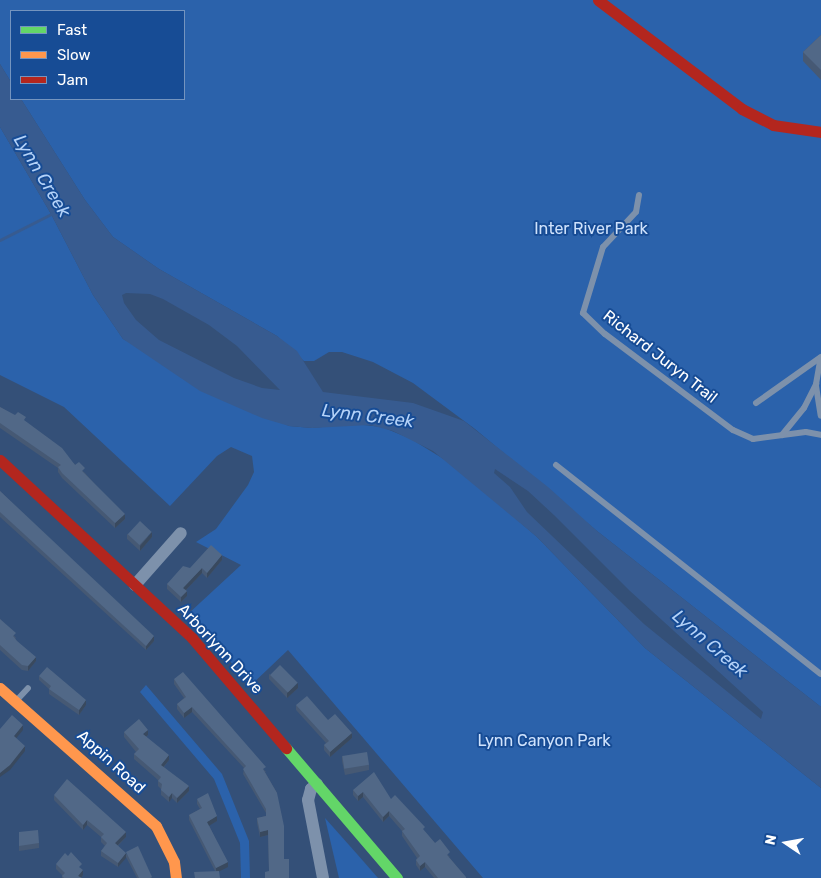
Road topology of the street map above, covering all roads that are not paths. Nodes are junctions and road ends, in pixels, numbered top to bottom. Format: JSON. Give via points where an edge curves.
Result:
{"nodes":[{"id":1,"x":598,"y":0,"type":"edge"},
{"id":2,"x":820,"y":136,"type":"edge"},
{"id":3,"x":639,"y":195,"type":"dead end"},
{"id":4,"x":821,"y":357,"type":"edge"},
{"id":5,"x":816,"y":384,"type":"junction"},
{"id":6,"x":756,"y":402,"type":"dead end"},
{"id":7,"x":821,"y":416,"type":"edge"},
{"id":8,"x":782,"y":435,"type":"junction"},
{"id":9,"x":821,"y":435,"type":"edge"},
{"id":10,"x":0,"y":460,"type":"edge"},
{"id":11,"x":556,"y":465,"type":"dead end"},
{"id":12,"x":181,"y":533,"type":"dead end"},
{"id":13,"x":135,"y":585,"type":"junction"},
{"id":14,"x":821,"y":674,"type":"edge"},
{"id":15,"x":28,"y":688,"type":"dead end"},
{"id":16,"x":2,"y":692,"type":"edge"},
{"id":17,"x":16,"y":701,"type":"junction"},
{"id":18,"x":317,"y":784,"type":"junction"},
{"id":19,"x":176,"y":878,"type":"edge"},
{"id":20,"x":323,"y":878,"type":"edge"},
{"id":21,"x":397,"y":878,"type":"edge"}],
"edges":[{"from":1,"to":2,"type":"street","via":[[742,109],[773,125]]},
{"from":3,"to":8,"type":"lane","name":"Richard Juryn Trail","via":[[636,212],[603,247],[583,313],[733,430],[753,439]]},
{"from":4,"to":5,"type":"lane"},
{"from":4,"to":6,"type":"lane"},
{"from":5,"to":7,"type":"lane"},
{"from":5,"to":8,"type":"lane","via":[[804,408]]},
{"from":8,"to":9,"type":"lane","name":"Richard Juryn Trail","via":[[806,432]]},
{"from":10,"to":13,"type":"street","name":"Arborlynn Drive"},
{"from":11,"to":14,"type":"lane"},
{"from":12,"to":13,"type":"street"},
{"from":13,"to":18,"type":"street","name":"Arborlynn Drive","via":[[192,638]]},
{"from":15,"to":17,"type":"lane"},
{"from":16,"to":17,"type":"street","name":"Appin Road"},
{"from":17,"to":19,"type":"street","name":"Appin Road","via":[[156,826],[174,862]]},
{"from":18,"to":20,"type":"street","via":[[311,789],[308,800]]},
{"from":18,"to":21,"type":"street","name":"Arborlynn Drive"}]}
